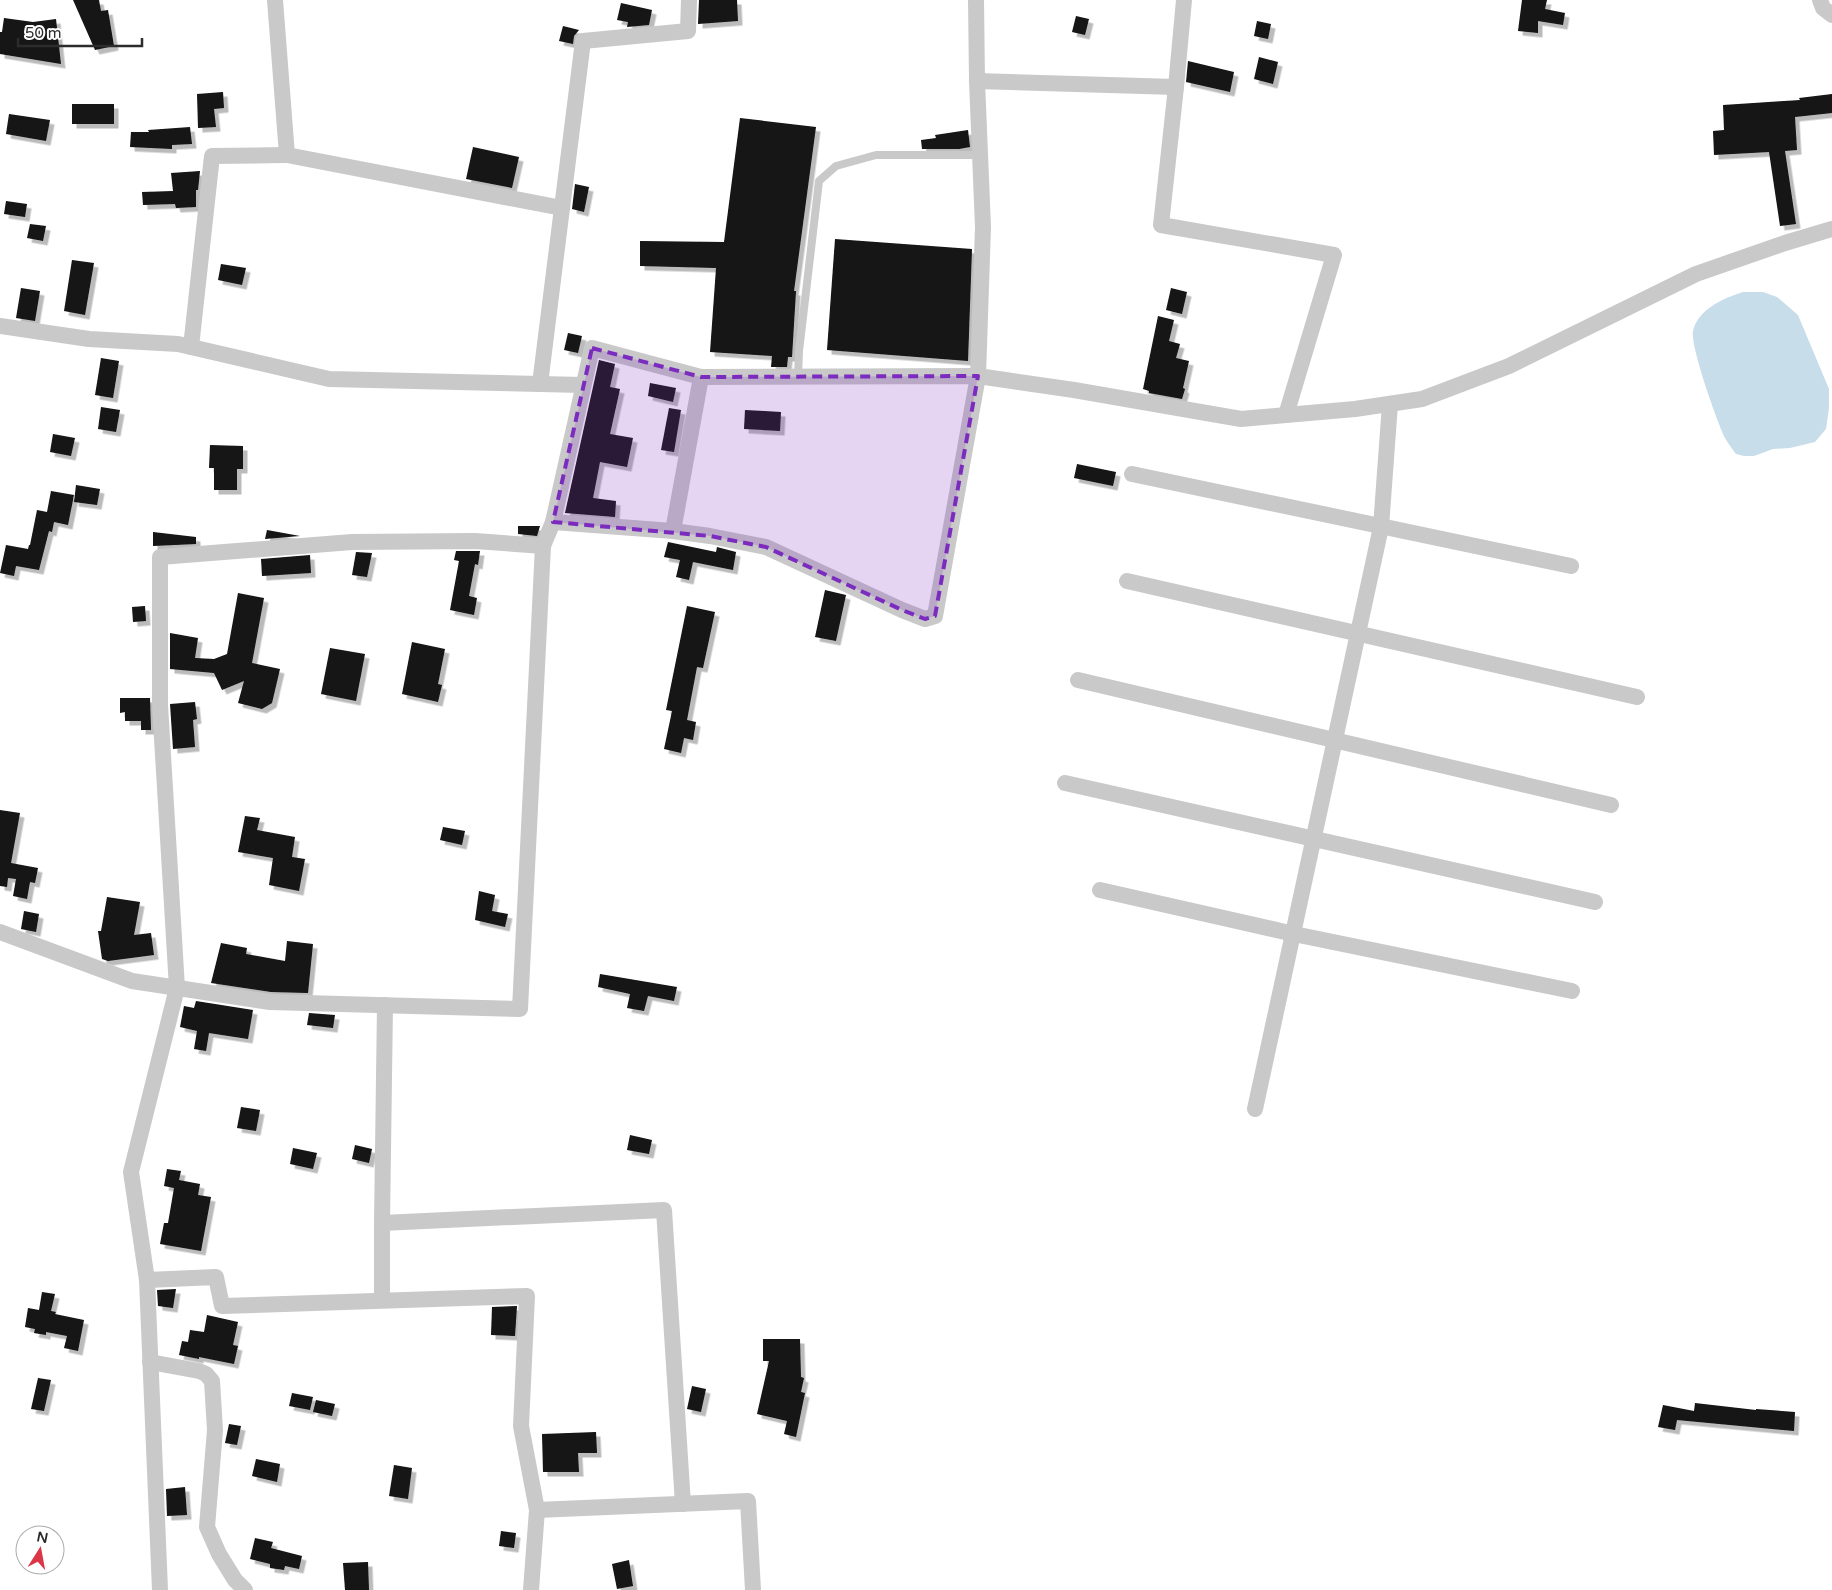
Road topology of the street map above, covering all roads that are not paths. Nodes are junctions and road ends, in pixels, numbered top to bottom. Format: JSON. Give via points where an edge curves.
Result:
{"nodes":[{"id":1,"x":275,"y":0,"type":"edge"},
{"id":2,"x":689,"y":0,"type":"edge"},
{"id":3,"x":976,"y":0,"type":"edge"},
{"id":4,"x":1184,"y":0,"type":"edge"},
{"id":5,"x":1820,"y":0,"type":"edge"},
{"id":6,"x":1832,"y":15,"type":"edge"},
{"id":7,"x":977,"y":81,"type":"junction"},
{"id":8,"x":1176,"y":88,"type":"junction"},
{"id":9,"x":980,"y":154,"type":"junction"},
{"id":10,"x":287,"y":155,"type":"junction"},
{"id":11,"x":562,"y":208,"type":"junction"},
{"id":12,"x":1832,"y":229,"type":"edge"},
{"id":13,"x":0,"y":326,"type":"edge"},
{"id":14,"x":191,"y":347,"type":"junction"},
{"id":15,"x":798,"y":376,"type":"junction"},
{"id":16,"x":978,"y":376,"type":"junction"},
{"id":17,"x":701,"y":377,"type":"junction"},
{"id":18,"x":540,"y":384,"type":"junction"},
{"id":19,"x":583,"y":386,"type":"junction"},
{"id":20,"x":1390,"y":404,"type":"junction"},
{"id":21,"x":1286,"y":415,"type":"junction"},
{"id":22,"x":1132,"y":474,"type":"dead end"},
{"id":23,"x":554,"y":522,"type":"junction"},
{"id":24,"x":1381,"y":527,"type":"junction"},
{"id":25,"x":674,"y":531,"type":"junction"},
{"id":26,"x":543,"y":546,"type":"junction"},
{"id":27,"x":1571,"y":566,"type":"dead end"},
{"id":28,"x":1127,"y":581,"type":"dead end"},
{"id":29,"x":1359,"y":634,"type":"junction"},
{"id":30,"x":1078,"y":680,"type":"dead end"},
{"id":31,"x":1637,"y":697,"type":"dead end"},
{"id":32,"x":1336,"y":741,"type":"junction"},
{"id":33,"x":1065,"y":782,"type":"dead end"},
{"id":34,"x":1611,"y":805,"type":"dead end"},
{"id":35,"x":1314,"y":839,"type":"junction"},
{"id":36,"x":1100,"y":890,"type":"dead end"},
{"id":37,"x":1596,"y":902,"type":"dead end"},
{"id":38,"x":0,"y":932,"type":"edge"},
{"id":39,"x":1294,"y":934,"type":"junction"},
{"id":40,"x":177,"y":988,"type":"junction"},
{"id":41,"x":1572,"y":991,"type":"dead end"},
{"id":42,"x":385,"y":1005,"type":"junction"},
{"id":43,"x":1255,"y":1109,"type":"dead end"},
{"id":44,"x":382,"y":1223,"type":"junction"},
{"id":45,"x":147,"y":1280,"type":"junction"},
{"id":46,"x":382,"y":1300,"type":"junction"},
{"id":47,"x":150,"y":1362,"type":"junction"},
{"id":48,"x":683,"y":1504,"type":"junction"},
{"id":49,"x":537,"y":1510,"type":"junction"},
{"id":50,"x":160,"y":1590,"type":"edge"},
{"id":51,"x":245,"y":1590,"type":"edge"},
{"id":52,"x":531,"y":1590,"type":"edge"},
{"id":53,"x":753,"y":1590,"type":"edge"}],
"edges":[{"from":1,"to":10,"type":"street"},
{"from":2,"to":11,"type":"street","via":[[688,31],[583,41]]},
{"from":3,"to":7,"type":"street"},
{"from":4,"to":8,"type":"street"},
{"from":5,"to":6,"type":"street","via":[[1823,8]]},
{"from":7,"to":8,"type":"street"},
{"from":7,"to":9,"type":"street"},
{"from":8,"to":21,"type":"street","via":[[1161,225],[1334,255]]},
{"from":9,"to":15,"type":"lane","via":[[876,155],[836,166],[818,182]]},
{"from":9,"to":16,"type":"street","via":[[983,227]]},
{"from":10,"to":11,"type":"street"},
{"from":10,"to":14,"type":"street","via":[[212,156]]},
{"from":11,"to":18,"type":"street"},
{"from":12,"to":20,"type":"street","via":[[1696,274],[1509,366],[1422,399]]},
{"from":13,"to":14,"type":"street","via":[[89,339]]},
{"from":14,"to":18,"type":"street","via":[[329,379]]},
{"from":15,"to":16,"type":"street"},
{"from":15,"to":17,"type":"street"},
{"from":16,"to":21,"type":"street","via":[[1240,419]]},
{"from":16,"to":25,"type":"street","via":[[935,616],[925,619],[902,610],[766,547]]},
{"from":17,"to":19,"type":"street","via":[[592,348]]},
{"from":17,"to":25,"type":"street"},
{"from":18,"to":19,"type":"street"},
{"from":19,"to":23,"type":"street"},
{"from":20,"to":21,"type":"street"},
{"from":20,"to":24,"type":"street"},
{"from":22,"to":24,"type":"street"},
{"from":23,"to":25,"type":"street"},
{"from":23,"to":26,"type":"street"},
{"from":24,"to":27,"type":"street"},
{"from":24,"to":29,"type":"street"},
{"from":26,"to":40,"type":"street","via":[[475,541],[352,542],[160,556],[160,704]]},
{"from":26,"to":42,"type":"street","via":[[520,1009]]},
{"from":28,"to":29,"type":"street"},
{"from":29,"to":31,"type":"street"},
{"from":29,"to":32,"type":"street"},
{"from":30,"to":32,"type":"street"},
{"from":32,"to":34,"type":"street"},
{"from":32,"to":35,"type":"street"},
{"from":33,"to":35,"type":"street"},
{"from":35,"to":37,"type":"street"},
{"from":35,"to":39,"type":"street"},
{"from":36,"to":39,"type":"street"},
{"from":38,"to":40,"type":"street","via":[[132,981]]},
{"from":39,"to":41,"type":"street"},
{"from":39,"to":43,"type":"street"},
{"from":40,"to":42,"type":"street","via":[[270,1002]]},
{"from":40,"to":45,"type":"street","via":[[131,1172]]},
{"from":42,"to":44,"type":"street"},
{"from":44,"to":46,"type":"street"},
{"from":44,"to":48,"type":"street","via":[[664,1210]]},
{"from":45,"to":46,"type":"street","via":[[216,1277],[222,1306]]},
{"from":45,"to":47,"type":"street"},
{"from":46,"to":49,"type":"street","via":[[527,1296],[521,1426]]},
{"from":47,"to":50,"type":"street"},
{"from":47,"to":51,"type":"street","via":[[199,1371],[212,1381],[215,1430],[207,1527],[219,1554]]},
{"from":48,"to":49,"type":"street"},
{"from":48,"to":53,"type":"street","via":[[748,1501]]},
{"from":49,"to":52,"type":"street"}]}
